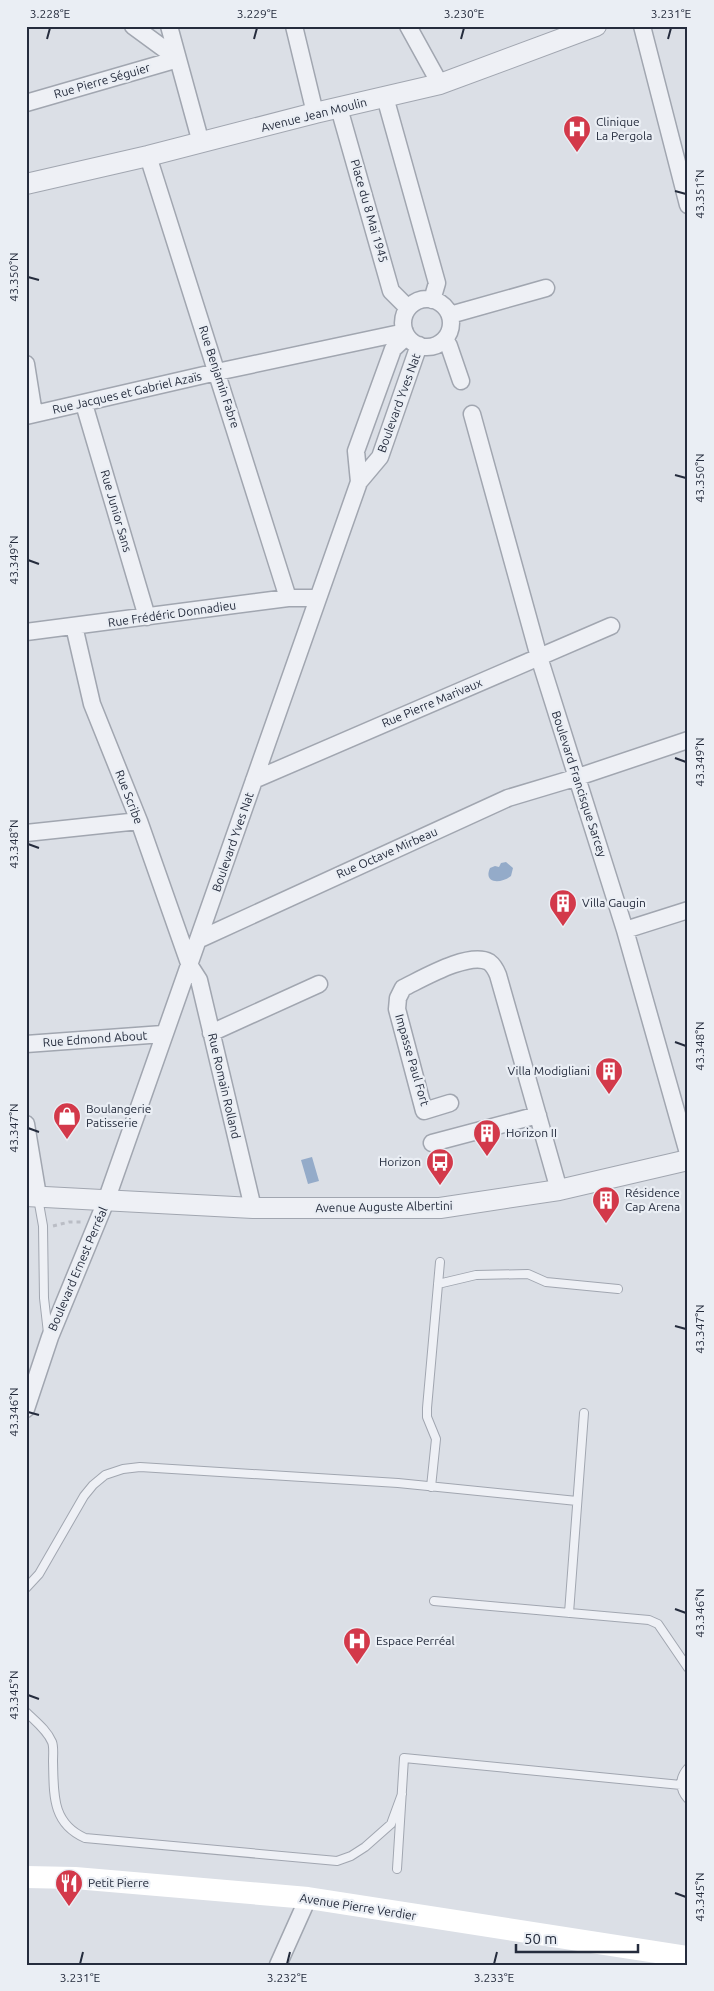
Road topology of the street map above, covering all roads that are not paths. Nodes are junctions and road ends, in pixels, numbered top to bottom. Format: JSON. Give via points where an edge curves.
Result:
{"nodes":[{"id":1,"x":133,"y":26,"type":"edge"},
{"id":2,"x":169,"y":26,"type":"edge"},
{"id":3,"x":294,"y":26,"type":"edge"},
{"id":4,"x":408,"y":26,"type":"edge"},
{"id":5,"x":596,"y":26,"type":"edge"},
{"id":6,"x":642,"y":26,"type":"edge"},
{"id":7,"x":178,"y":59,"type":"junction"},
{"id":8,"x":440,"y":84,"type":"junction"},
{"id":9,"x":385,"y":97,"type":"junction"},
{"id":10,"x":26,"y":103,"type":"edge"},
{"id":11,"x":339,"y":108,"type":"junction"},
{"id":12,"x":315,"y":113,"type":"junction"},
{"id":13,"x":200,"y":144,"type":"junction"},
{"id":14,"x":148,"y":156,"type":"junction"},
{"id":15,"x":26,"y":184,"type":"edge"},
{"id":16,"x":688,"y":205,"type":"edge"},
{"id":17,"x":546,"y":288,"type":"dead end"},
{"id":18,"x":432,"y":300,"type":"junction"},
{"id":19,"x":408,"y":308,"type":"junction"},
{"id":20,"x":450,"y":315,"type":"junction"},
{"id":21,"x":410,"y":338,"type":"junction"},
{"id":22,"x":445,"y":339,"type":"junction"},
{"id":23,"x":26,"y":364,"type":"edge"},
{"id":24,"x":217,"y":372,"type":"junction"},
{"id":25,"x":461,"y":381,"type":"dead end"},
{"id":26,"x":84,"y":404,"type":"junction"},
{"id":27,"x":472,"y":414,"type":"dead end"},
{"id":28,"x":30,"y":415,"type":"edge"},
{"id":29,"x":359,"y":482,"type":"junction"},
{"id":30,"x":288,"y":598,"type":"junction"},
{"id":31,"x":317,"y":598,"type":"junction"},
{"id":32,"x":147,"y":617,"type":"junction"},
{"id":33,"x":74,"y":626,"type":"junction"},
{"id":34,"x":611,"y":626,"type":"dead end"},
{"id":35,"x":26,"y":632,"type":"edge"},
{"id":36,"x":539,"y":657,"type":"junction"},
{"id":37,"x":688,"y":740,"type":"edge"},
{"id":38,"x":578,"y":777,"type":"junction"},
{"id":39,"x":254,"y":780,"type":"junction"},
{"id":40,"x":139,"y":822,"type":"junction"},
{"id":41,"x":26,"y":833,"type":"edge"},
{"id":42,"x":688,"y":910,"type":"edge"},
{"id":43,"x":625,"y":930,"type":"junction"},
{"id":44,"x":200,"y":938,"type":"junction"},
{"id":45,"x":190,"y":966,"type":"junction"},
{"id":46,"x":319,"y":984,"type":"dead end"},
{"id":47,"x":211,"y":1033,"type":"junction"},
{"id":48,"x":164,"y":1034,"type":"junction"},
{"id":49,"x":26,"y":1044,"type":"edge"},
{"id":50,"x":450,"y":1103,"type":"dead end"},
{"id":51,"x":538,"y":1115,"type":"junction"},
{"id":52,"x":26,"y":1124,"type":"edge"},
{"id":53,"x":432,"y":1143,"type":"dead end"},
{"id":54,"x":688,"y":1153,"type":"edge"},
{"id":55,"x":688,"y":1160,"type":"edge"},
{"id":56,"x":559,"y":1190,"type":"junction"},
{"id":57,"x":32,"y":1196,"type":"edge"},
{"id":58,"x":106,"y":1201,"type":"junction"},
{"id":59,"x":253,"y":1208,"type":"junction"},
{"id":60,"x":440,"y":1262,"type":"dead end"},
{"id":61,"x":438,"y":1284,"type":"junction"},
{"id":62,"x":618,"y":1289,"type":"dead end"},
{"id":63,"x":50,"y":1337,"type":"junction"},
{"id":64,"x":26,"y":1409,"type":"edge"},
{"id":65,"x":584,"y":1413,"type":"dead end"},
{"id":66,"x":431,"y":1487,"type":"junction"},
{"id":67,"x":578,"y":1501,"type":"junction"},
{"id":68,"x":26,"y":1588,"type":"edge"},
{"id":69,"x":434,"y":1601,"type":"dead end"},
{"id":70,"x":569,"y":1613,"type":"junction"},
{"id":71,"x":688,"y":1668,"type":"edge"},
{"id":72,"x":26,"y":1712,"type":"edge"},
{"id":73,"x":688,"y":1768,"type":"edge"},
{"id":74,"x":681,"y":1785,"type":"junction"},
{"id":75,"x":402,"y":1794,"type":"junction"},
{"id":76,"x":688,"y":1799,"type":"edge"},
{"id":77,"x":397,"y":1869,"type":"dead end"},
{"id":78,"x":26,"y":1877,"type":"edge"},
{"id":79,"x":308,"y":1898,"type":"junction"},
{"id":80,"x":688,"y":1957,"type":"edge"},
{"id":81,"x":278,"y":1965,"type":"edge"}],
"edges":[{"from":1,"to":7,"type":"street"},
{"from":2,"to":7,"type":"street"},
{"from":3,"to":12,"type":"street"},
{"from":4,"to":8,"type":"street"},
{"from":5,"to":8,"type":"street","name":"Avenue Jean Moulin"},
{"from":6,"to":16,"type":"street"},
{"from":7,"to":10,"type":"street","name":"Rue Pierre Séguier"},
{"from":7,"to":13,"type":"street"},
{"from":8,"to":9,"type":"street","name":"Avenue Jean Moulin"},
{"from":9,"to":11,"type":"street","name":"Avenue Jean Moulin"},
{"from":9,"to":18,"type":"street","via":[[437,283]]},
{"from":11,"to":12,"type":"street","name":"Avenue Jean Moulin"},
{"from":11,"to":19,"type":"street","name":"Place du 8 Mai 1945","via":[[391,291]]},
{"from":12,"to":13,"type":"street","name":"Avenue Jean Moulin"},
{"from":13,"to":14,"type":"street","name":"Avenue Jean Moulin"},
{"from":14,"to":15,"type":"street","name":"Avenue Jean Moulin"},
{"from":14,"to":24,"type":"street","name":"Rue Benjamin Fabre"},
{"from":17,"to":20,"type":"street"},
{"from":18,"to":19,"type":"street","via":[[423,299]]},
{"from":18,"to":20,"type":"street","via":[[446,308]]},
{"from":19,"to":21,"type":"street","via":[[404,316]]},
{"from":20,"to":22,"type":"street","via":[[451,324]]},
{"from":21,"to":22,"type":"street","via":[[428,347]]},
{"from":21,"to":24,"type":"street","name":"Rue Jacques et Gabriel Azaïs"},
{"from":21,"to":29,"type":"street","name":"Boulevard Yves Nat","via":[[380,457]]},
{"from":21,"to":29,"type":"street","name":"Boulevard Yves Nat","via":[[393,349],[356,451]]},
{"from":22,"to":25,"type":"street"},
{"from":23,"to":28,"type":"street"},
{"from":24,"to":26,"type":"street","name":"Rue Jacques et Gabriel Azaïs"},
{"from":24,"to":30,"type":"street","name":"Rue Benjamin Fabre"},
{"from":26,"to":28,"type":"street","name":"Rue Jacques et Gabriel Azaïs"},
{"from":26,"to":32,"type":"street","name":"Rue Junior Sans"},
{"from":27,"to":36,"type":"street","name":"Boulevard Francisque Sarcey"},
{"from":29,"to":31,"type":"street","name":"Boulevard Yves Nat"},
{"from":30,"to":31,"type":"street","name":"Rue Frédéric Donnadieu"},
{"from":30,"to":32,"type":"street","name":"Rue Frédéric Donnadieu"},
{"from":31,"to":39,"type":"street","name":"Boulevard Yves Nat"},
{"from":32,"to":33,"type":"street","name":"Rue Frédéric Donnadieu"},
{"from":33,"to":35,"type":"street","name":"Rue Frédéric Donnadieu"},
{"from":33,"to":40,"type":"street","name":"Rue Scribe","via":[[92,704]]},
{"from":34,"to":36,"type":"street","name":"Rue Pierre Marivaux"},
{"from":36,"to":38,"type":"street","name":"Boulevard Francisque Sarcey"},
{"from":36,"to":39,"type":"street","name":"Rue Pierre Marivaux"},
{"from":37,"to":38,"type":"street","name":"Rue Octave Mirbeau"},
{"from":38,"to":43,"type":"street","name":"Boulevard Francisque Sarcey"},
{"from":38,"to":44,"type":"street","name":"Rue Octave Mirbeau","via":[[508,798]]},
{"from":39,"to":44,"type":"street","name":"Boulevard Yves Nat"},
{"from":40,"to":41,"type":"street"},
{"from":40,"to":45,"type":"street","name":"Rue Scribe"},
{"from":42,"to":43,"type":"street"},
{"from":43,"to":54,"type":"street","name":"Boulevard Francisque Sarcey"},
{"from":44,"to":45,"type":"street","name":"Boulevard Yves Nat"},
{"from":45,"to":47,"type":"street","name":"Rue Romain Rolland","via":[[199,980]]},
{"from":45,"to":48,"type":"street","name":"Boulevard Yves Nat"},
{"from":46,"to":47,"type":"street"},
{"from":47,"to":59,"type":"street","name":"Rue Romain Rolland"},
{"from":48,"to":49,"type":"street","name":"Rue Edmond About"},
{"from":48,"to":58,"type":"street","name":"Boulevard Yves Nat"},
{"from":50,"to":51,"type":"street","name":"Impasse Paul Fort","via":[[424,1110],[397,1009],[398,998],[403,988],[467,960],[481,959],[489,962],[498,975]]},
{"from":51,"to":53,"type":"street"},
{"from":51,"to":56,"type":"street","name":"Impasse Paul Fort"},
{"from":52,"to":57,"type":"street"},
{"from":55,"to":56,"type":"street","name":"Avenue Auguste Albertini"},
{"from":56,"to":59,"type":"street","name":"Avenue Auguste Albertini","via":[[440,1208]]},
{"from":57,"to":58,"type":"street","name":"Avenue Auguste Albertini"},
{"from":57,"to":63,"type":"lane","name":"Boulevard Ernest Perréal","via":[[43,1226],[44,1298]]},
{"from":58,"to":59,"type":"street","name":"Avenue Auguste Albertini"},
{"from":58,"to":63,"type":"street","name":"Boulevard Ernest Perréal"},
{"from":60,"to":61,"type":"lane"},
{"from":61,"to":62,"type":"lane","via":[[476,1275],[528,1274],[546,1282]]},
{"from":61,"to":66,"type":"lane","via":[[427,1408],[427,1417],[436,1439]]},
{"from":63,"to":64,"type":"street","name":"Boulevard Ernest Perréal"},
{"from":65,"to":67,"type":"lane"},
{"from":66,"to":67,"type":"lane"},
{"from":66,"to":68,"type":"lane","via":[[140,1467],[123,1469],[105,1475],[84,1496],[39,1574]]},
{"from":67,"to":70,"type":"lane"},
{"from":69,"to":70,"type":"lane"},
{"from":70,"to":71,"type":"lane","via":[[658,1624]]},
{"from":72,"to":75,"type":"lane","via":[[53,1742],[54,1790],[59,1814],[72,1832],[85,1838],[337,1861],[365,1847],[391,1824]]},
{"from":73,"to":74,"type":"lane","via":[[682,1775]]},
{"from":74,"to":75,"type":"lane","via":[[404,1758]]},
{"from":74,"to":76,"type":"lane"},
{"from":75,"to":77,"type":"lane"},
{"from":78,"to":79,"type":"main road","name":"Avenue Pierre Verdier","via":[[75,1878]]},
{"from":79,"to":80,"type":"main road","name":"Avenue Pierre Verdier"},
{"from":79,"to":81,"type":"street"}]}
